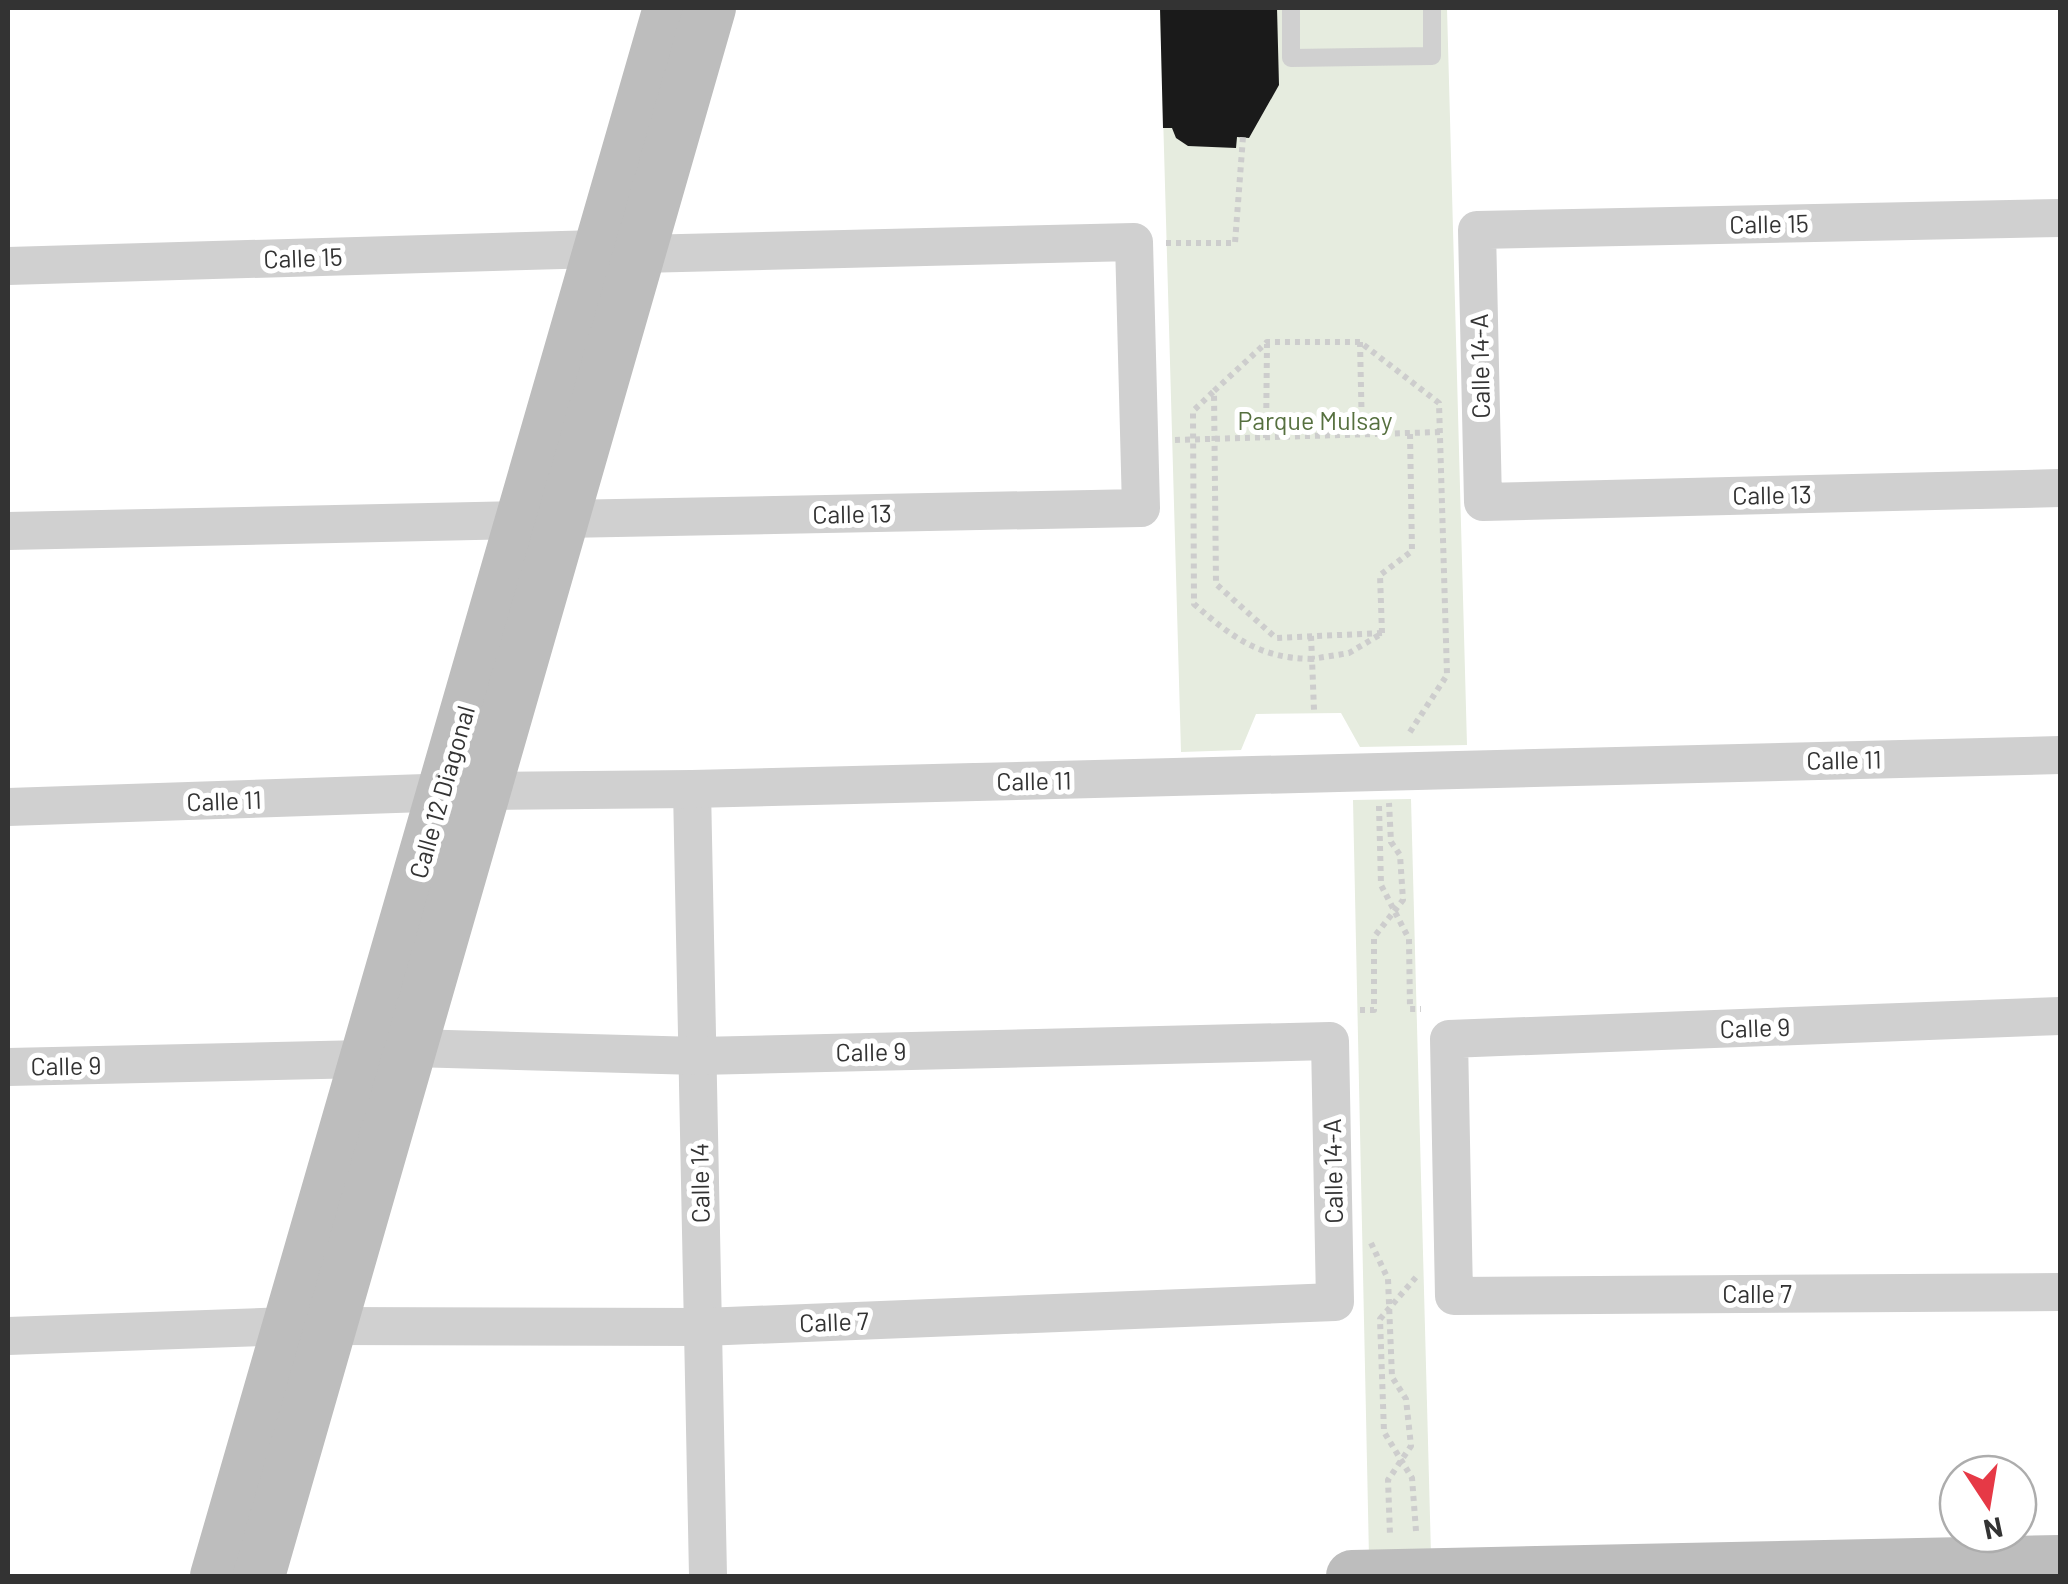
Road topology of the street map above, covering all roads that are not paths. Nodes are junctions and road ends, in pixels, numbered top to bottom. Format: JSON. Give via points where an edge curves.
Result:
{"nodes":[{"id":1,"x":669,"y":8,"type":"edge"},
{"id":2,"x":710,"y":8,"type":"edge"},
{"id":3,"x":1291,"y":8,"type":"edge"},
{"id":4,"x":1432,"y":8,"type":"edge"},
{"id":5,"x":2060,"y":218,"type":"edge"},
{"id":6,"x":1477,"y":230,"type":"joint"},
{"id":7,"x":619,"y":252,"type":"junction"},
{"id":8,"x":8,"y":266,"type":"edge"},
{"id":9,"x":2060,"y":488,"type":"edge"},
{"id":10,"x":1483,"y":502,"type":"joint"},
{"id":11,"x":1141,"y":508,"type":"joint"},
{"id":12,"x":542,"y":520,"type":"junction"},
{"id":13,"x":8,"y":531,"type":"edge"},
{"id":14,"x":2060,"y":755,"type":"edge"},
{"id":15,"x":692,"y":790,"type":"junction"},
{"id":16,"x":463,"y":793,"type":"junction"},
{"id":17,"x":8,"y":807,"type":"edge"},
{"id":18,"x":2060,"y":1016,"type":"edge"},
{"id":19,"x":1330,"y":1041,"type":"joint"},
{"id":20,"x":388,"y":1053,"type":"junction"},
{"id":21,"x":698,"y":1056,"type":"junction"},
{"id":22,"x":8,"y":1067,"type":"edge"},
{"id":23,"x":2060,"y":1292,"type":"edge"},
{"id":24,"x":1454,"y":1296,"type":"joint"},
{"id":25,"x":1336,"y":1302,"type":"joint"},
{"id":26,"x":310,"y":1326,"type":"junction"},
{"id":27,"x":703,"y":1327,"type":"junction"},
{"id":28,"x":8,"y":1336,"type":"edge"},
{"id":29,"x":2060,"y":1561,"type":"edge"},
{"id":30,"x":1395,"y":1564,"type":"edge"},
{"id":31,"x":216,"y":1576,"type":"edge"},
{"id":32,"x":260,"y":1576,"type":"edge"},
{"id":33,"x":708,"y":1576,"type":"edge"}],
"edges":[{"from":1,"to":7,"type":"street","name":"Calle 12 Diagonal"},
{"from":2,"to":7,"type":"street","name":"Calle 12 Diagonal"},
{"from":3,"to":4,"type":"lane","via":[[1292,58],[1432,56]]},
{"from":5,"to":6,"type":"street","name":"Calle 15"},
{"from":6,"to":10,"type":"street","name":"Calle 14-A"},
{"from":7,"to":8,"type":"street","name":"Calle 15"},
{"from":7,"to":11,"type":"street","name":"Calle 15","via":[[1149,242]]},
{"from":7,"to":12,"type":"street","name":"Calle 12 Diagonal"},
{"from":9,"to":10,"type":"street","name":"Calle 13"},
{"from":11,"to":12,"type":"street","name":"Calle 13"},
{"from":12,"to":13,"type":"street","name":"Calle 13"},
{"from":12,"to":16,"type":"street","name":"Calle 12 Diagonal"},
{"from":14,"to":15,"type":"street","name":"Calle 11"},
{"from":15,"to":16,"type":"street","name":"Calle 11"},
{"from":15,"to":21,"type":"street","name":"Calle 14"},
{"from":16,"to":17,"type":"street","name":"Calle 11"},
{"from":16,"to":20,"type":"street","name":"Calle 12 Diagonal"},
{"from":18,"to":24,"type":"street","name":"Calle 9","via":[[1449,1040]]},
{"from":19,"to":21,"type":"street","name":"Calle 9"},
{"from":19,"to":25,"type":"street","name":"Calle 14-A"},
{"from":20,"to":21,"type":"street","name":"Calle 9"},
{"from":20,"to":22,"type":"street","name":"Calle 9"},
{"from":20,"to":26,"type":"street","name":"Calle 12 Diagonal"},
{"from":21,"to":27,"type":"street","name":"Calle 14"},
{"from":23,"to":24,"type":"street","name":"Calle 7"},
{"from":25,"to":27,"type":"street","name":"Calle 7"},
{"from":26,"to":27,"type":"street","name":"Calle 7"},
{"from":26,"to":28,"type":"street","name":"Calle 7"},
{"from":26,"to":31,"type":"street","name":"Calle 12 Diagonal"},
{"from":26,"to":32,"type":"street","name":"Calle 12 Diagonal"},
{"from":27,"to":33,"type":"street","name":"Calle 14"},
{"from":29,"to":30,"type":"street"}]}
